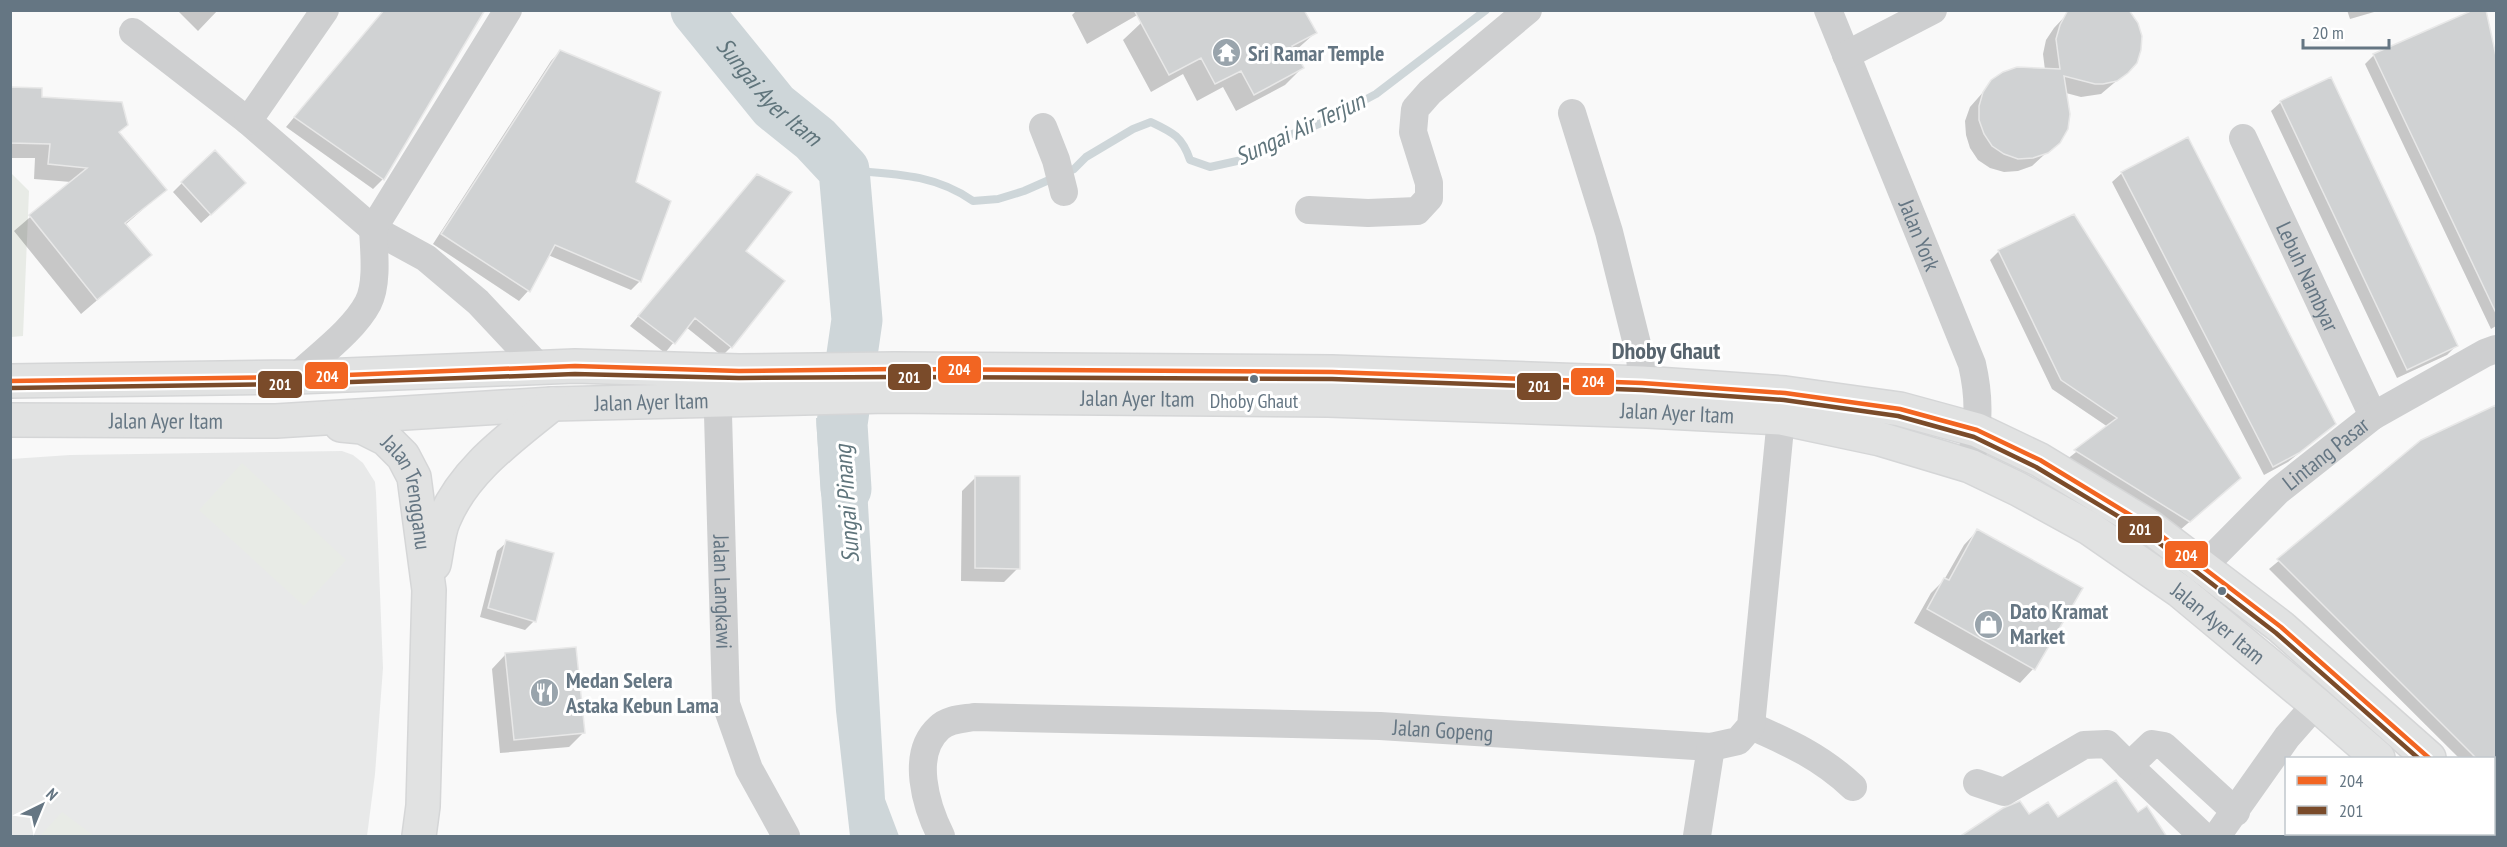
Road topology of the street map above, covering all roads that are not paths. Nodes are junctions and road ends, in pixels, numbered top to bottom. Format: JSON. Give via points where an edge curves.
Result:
{"nodes":[{"id":1,"x":325,"y":10,"type":"edge"},
{"id":2,"x":508,"y":10,"type":"edge"},
{"id":3,"x":1528,"y":10,"type":"edge"},
{"id":4,"x":1828,"y":10,"type":"edge"},
{"id":5,"x":1933,"y":10,"type":"edge"},
{"id":6,"x":133,"y":32,"type":"dead end"},
{"id":7,"x":1846,"y":55,"type":"junction"},
{"id":8,"x":1572,"y":113,"type":"dead end"},
{"id":9,"x":248,"y":121,"type":"junction"},
{"id":10,"x":1043,"y":128,"type":"dead end"},
{"id":11,"x":2243,"y":138,"type":"dead end"},
{"id":12,"x":1064,"y":192,"type":"dead end"},
{"id":13,"x":1309,"y":210,"type":"dead end"},
{"id":14,"x":373,"y":229,"type":"junction"},
{"id":15,"x":2496,"y":349,"type":"edge"},
{"id":16,"x":539,"y":367,"type":"junction"},
{"id":17,"x":296,"y":377,"type":"junction"},
{"id":18,"x":10,"y":381,"type":"edge"},
{"id":19,"x":891,"y":382,"type":"junction"},
{"id":20,"x":1642,"y":384,"type":"junction"},
{"id":21,"x":718,"y":385,"type":"junction"},
{"id":22,"x":552,"y":404,"type":"junction"},
{"id":23,"x":2373,"y":416,"type":"junction"},
{"id":24,"x":1780,"y":418,"type":"junction"},
{"id":25,"x":10,"y":420,"type":"edge"},
{"id":26,"x":276,"y":421,"type":"junction"},
{"id":27,"x":1977,"y":430,"type":"junction"},
{"id":28,"x":1970,"y":466,"type":"junction"},
{"id":29,"x":2203,"y":565,"type":"junction"},
{"id":30,"x":429,"y":590,"type":"junction"},
{"id":31,"x":2180,"y":591,"type":"junction"},
{"id":32,"x":2316,"y":704,"type":"junction"},
{"id":33,"x":1751,"y":726,"type":"junction"},
{"id":34,"x":1711,"y":747,"type":"junction"},
{"id":35,"x":2376,"y":757,"type":"edge"},
{"id":36,"x":2427,"y":757,"type":"edge"},
{"id":37,"x":2129,"y":766,"type":"junction"},
{"id":38,"x":1977,"y":783,"type":"dead end"},
{"id":39,"x":1853,"y":787,"type":"dead end"},
{"id":40,"x":2236,"y":812,"type":"junction"},
{"id":41,"x":418,"y":837,"type":"edge"},
{"id":42,"x":786,"y":837,"type":"edge"},
{"id":43,"x":941,"y":837,"type":"edge"},
{"id":44,"x":1696,"y":837,"type":"edge"},
{"id":45,"x":2203,"y":837,"type":"edge"},
{"id":46,"x":2217,"y":837,"type":"edge"}],
"edges":[{"from":1,"to":9,"type":"street"},
{"from":2,"to":14,"type":"street"},
{"from":3,"to":13,"type":"street","via":[[1415,109],[1413,132],[1429,183],[1429,198],[1417,211]]},
{"from":4,"to":7,"type":"street","name":"Jalan York"},
{"from":5,"to":7,"type":"street"},
{"from":6,"to":9,"type":"street"},
{"from":7,"to":27,"type":"street","name":"Jalan York","via":[[1972,364],[1979,393]]},
{"from":8,"to":20,"type":"street","via":[[1609,232],[1640,356]]},
{"from":9,"to":14,"type":"street"},
{"from":10,"to":12,"type":"street"},
{"from":11,"to":23,"type":"street","name":"Lebuh Nambyar"},
{"from":14,"to":16,"type":"street","via":[[426,258],[478,302]]},
{"from":14,"to":17,"type":"street","via":[[375,268],[369,302],[351,325]]},
{"from":15,"to":23,"type":"street","name":"Lintang Pasar"},
{"from":16,"to":17,"type":"main road","name":"Jalan Ayer Itam"},
{"from":16,"to":21,"type":"main road","name":"Jalan Ayer Itam"},
{"from":17,"to":18,"type":"main road","name":"Jalan Ayer Itam"},
{"from":19,"to":20,"type":"main road","name":"Jalan Ayer Itam","via":[[1332,372]]},
{"from":19,"to":21,"type":"main road","name":"Jalan Ayer Itam"},
{"from":19,"to":24,"type":"main road","name":"Jalan Ayer Itam"},
{"from":20,"to":27,"type":"main road","name":"Jalan Ayer Itam","via":[[1785,393],[1900,409]]},
{"from":21,"to":22,"type":"main road","name":"Jalan Ayer Itam"},
{"from":21,"to":42,"type":"street","name":"Jalan Langkawi","via":[[726,704],[749,770]]},
{"from":22,"to":26,"type":"main road","name":"Jalan Ayer Itam"},
{"from":22,"to":30,"type":"main road","name":"Jalan Trengganu","via":[[478,467],[454,498],[442,521]]},
{"from":23,"to":29,"type":"street","name":"Lintang Pasar","via":[[2278,491]]},
{"from":24,"to":28,"type":"main road","name":"Jalan Ayer Itam","via":[[1880,439]]},
{"from":24,"to":33,"type":"street"},
{"from":25,"to":26,"type":"main road","name":"Jalan Ayer Itam"},
{"from":26,"to":30,"type":"main road","name":"Jalan Trengganu","via":[[362,427],[386,439],[404,456],[414,477]]},
{"from":27,"to":28,"type":"street","name":"Jalan York"},
{"from":27,"to":29,"type":"main road","name":"Jalan Ayer Itam","via":[[2040,460],[2150,527]]},
{"from":28,"to":31,"type":"main road","name":"Jalan Ayer Itam","via":[[2089,528]]},
{"from":29,"to":31,"type":"street","name":"Lintang Pasar"},
{"from":29,"to":36,"type":"main road","name":"Jalan Ayer Itam","via":[[2281,627]]},
{"from":30,"to":41,"type":"main road","name":"Jalan Trengganu","via":[[423,806]]},
{"from":31,"to":32,"type":"main road","name":"Jalan Ayer Itam"},
{"from":32,"to":35,"type":"main road","name":"Jalan Ayer Itam"},
{"from":32,"to":40,"type":"street","via":[[2287,737]]},
{"from":33,"to":34,"type":"street","name":"Jalan Gopeng","via":[[1738,741]]},
{"from":33,"to":39,"type":"street","via":[[1801,747]]},
{"from":34,"to":43,"type":"street","name":"Jalan Gopeng","via":[[1380,726],[974,717],[940,727],[928,741],[922,760],[929,809]]},
{"from":34,"to":44,"type":"street"},
{"from":37,"to":38,"type":"street","via":[[2107,744],[2084,745],[2004,792]]},
{"from":37,"to":40,"type":"street","via":[[2152,744],[2164,746]]},
{"from":37,"to":45,"type":"street"},
{"from":40,"to":46,"type":"street"}]}
